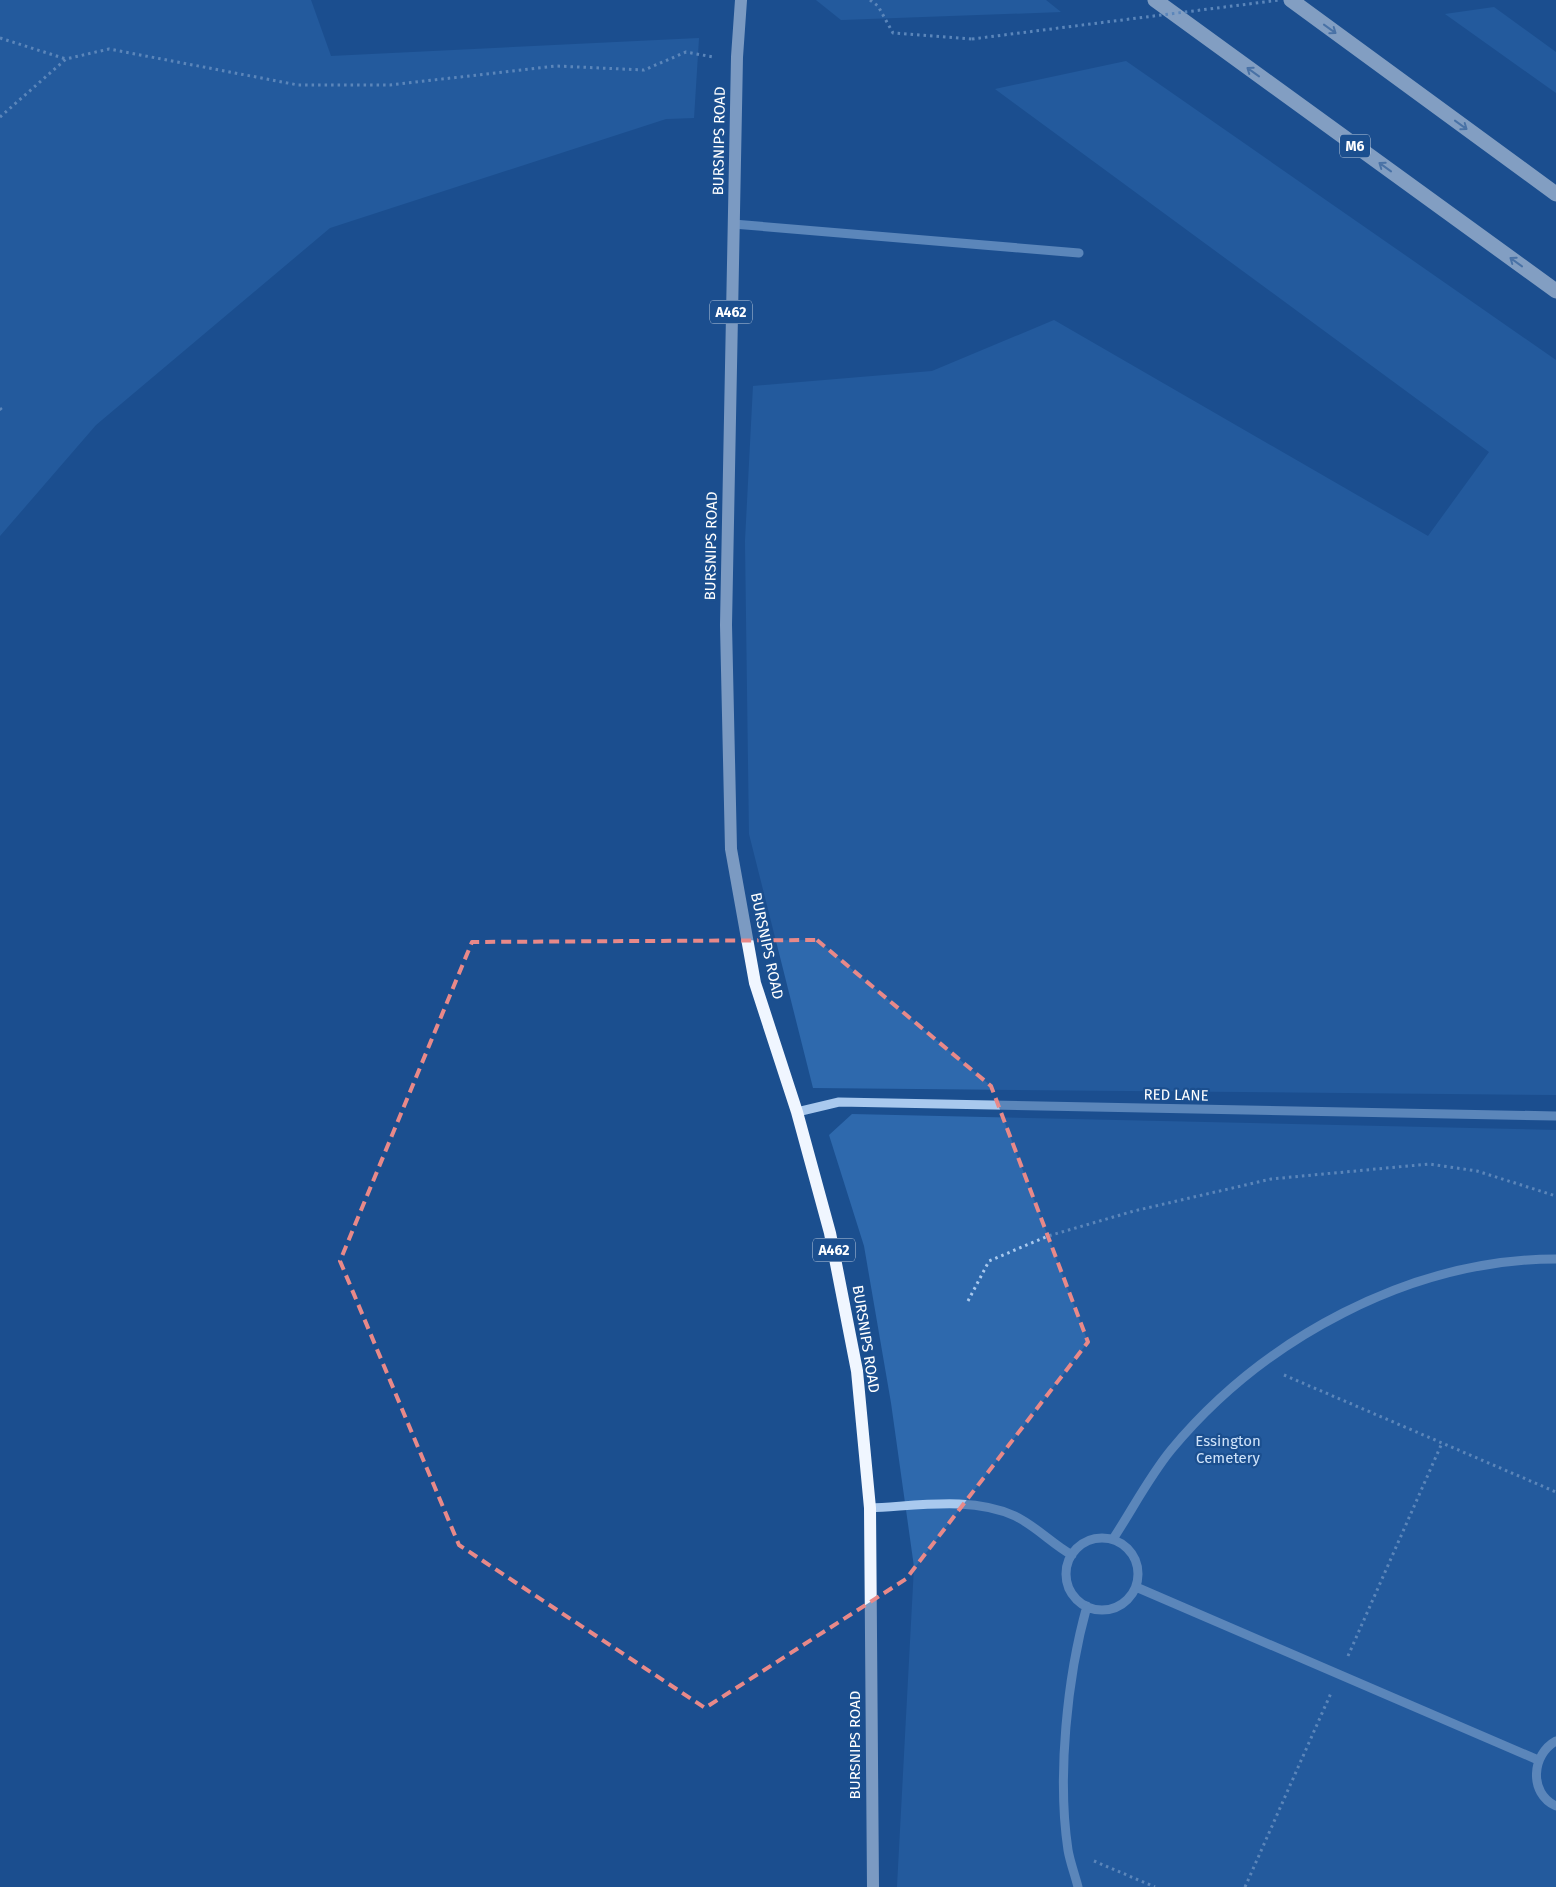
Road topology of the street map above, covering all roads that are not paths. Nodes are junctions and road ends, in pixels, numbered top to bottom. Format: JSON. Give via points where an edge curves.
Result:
{"nodes":[{"id":1,"x":741,"y":0,"type":"edge"},
{"id":2,"x":1155,"y":0,"type":"edge"},
{"id":3,"x":1291,"y":0,"type":"edge"},
{"id":4,"x":1556,"y":194,"type":"edge"},
{"id":5,"x":733,"y":224,"type":"junction"},
{"id":6,"x":1079,"y":253,"type":"dead end"},
{"id":7,"x":1556,"y":290,"type":"edge"},
{"id":8,"x":797,"y":1112,"type":"junction"},
{"id":9,"x":1556,"y":1116,"type":"edge"},
{"id":10,"x":1556,"y":1260,"type":"edge"},
{"id":11,"x":870,"y":1508,"type":"junction"},
{"id":12,"x":1113,"y":1539,"type":"junction"},
{"id":13,"x":1072,"y":1555,"type":"junction"},
{"id":14,"x":1136,"y":1587,"type":"junction"},
{"id":15,"x":1087,"y":1606,"type":"junction"},
{"id":16,"x":1556,"y":1741,"type":"edge"},
{"id":17,"x":1538,"y":1760,"type":"junction"},
{"id":18,"x":1556,"y":1806,"type":"edge"},
{"id":19,"x":873,"y":1887,"type":"edge"},
{"id":20,"x":1078,"y":1887,"type":"edge"}],
"edges":[{"from":1,"to":5,"type":"main road","name":"BURSNIPS ROAD","number":"A462"},
{"from":7,"to":2,"type":"highway","number":"M6","one_way":true},
{"from":3,"to":4,"type":"highway","one_way":true},
{"from":5,"to":6,"type":"street"},
{"from":5,"to":8,"type":"main road","name":"BURSNIPS ROAD","number":"A462","via":[[726,625],[731,849],[755,983]]},
{"from":8,"to":9,"type":"street","name":"RED LANE","via":[[838,1102]]},
{"from":8,"to":11,"type":"main road","name":"BURSNIPS ROAD","number":"A462","via":[[830,1233],[857,1371]]},
{"from":10,"to":12,"type":"street","via":[[1526,1260],[1459,1270],[1397,1290],[1344,1313],[1260,1365],[1209,1409],[1170,1451]]},
{"from":11,"to":13,"type":"street","via":[[955,1504],[990,1506],[1016,1516]]},
{"from":11,"to":19,"type":"main road","name":"BURSNIPS ROAD","number":"A462"},
{"from":12,"to":13,"type":"street","via":[[1090,1540]]},
{"from":12,"to":14,"type":"street","via":[[1132,1553],[1137,1563]]},
{"from":13,"to":15,"type":"street","via":[[1067,1566],[1070,1589]]},
{"from":14,"to":15,"type":"street","via":[[1130,1597],[1109,1609]]},
{"from":14,"to":17,"type":"street"},
{"from":15,"to":20,"type":"street","via":[[1072,1683],[1062,1765],[1068,1850]]},
{"from":16,"to":17,"type":"street"},
{"from":17,"to":18,"type":"street","via":[[1538,1784],[1543,1795]]}]}
